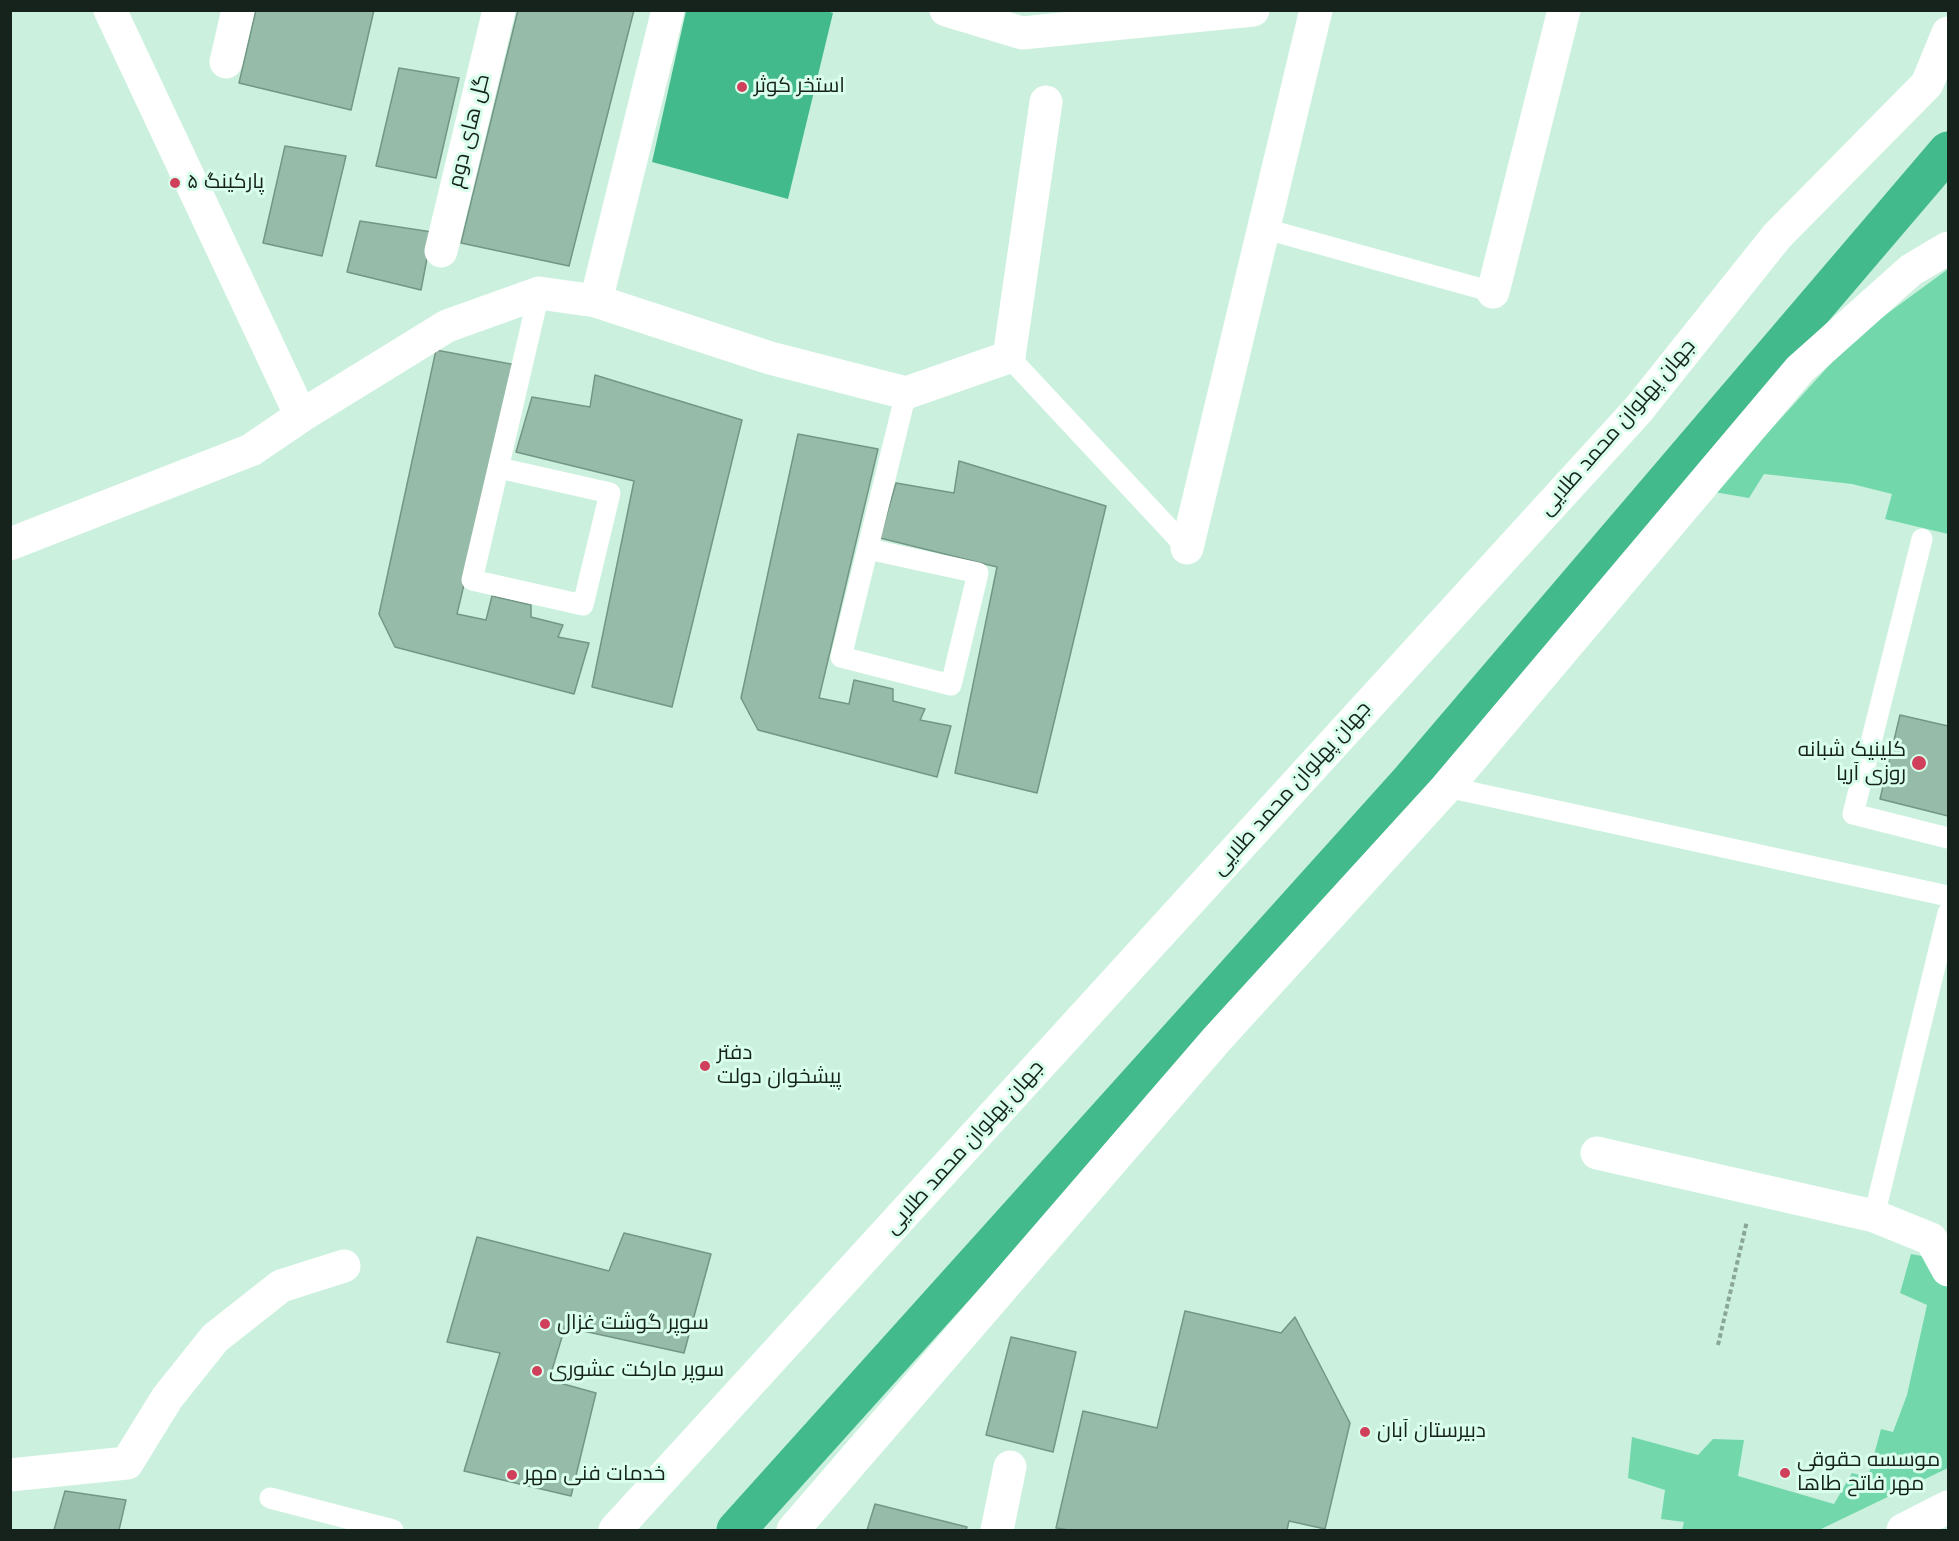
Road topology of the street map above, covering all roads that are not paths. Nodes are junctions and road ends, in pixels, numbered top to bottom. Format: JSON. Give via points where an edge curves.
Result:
{"nodes":[{"id":1,"x":110,"y":10,"type":"edge"},
{"id":2,"x":238,"y":10,"type":"edge"},
{"id":3,"x":499,"y":10,"type":"edge"},
{"id":4,"x":668,"y":10,"type":"edge"},
{"id":5,"x":946,"y":10,"type":"edge"},
{"id":6,"x":1253,"y":10,"type":"edge"},
{"id":7,"x":1316,"y":10,"type":"edge"},
{"id":8,"x":1564,"y":10,"type":"edge"},
{"id":9,"x":1158,"y":15,"type":"edge"},
{"id":10,"x":1020,"y":22,"type":"edge"},
{"id":11,"x":1948,"y":33,"type":"edge"},
{"id":12,"x":226,"y":62,"type":"dead end"},
{"id":13,"x":1046,"y":102,"type":"dead end"},
{"id":14,"x":1262,"y":228,"type":"junction"},
{"id":15,"x":1948,"y":248,"type":"edge"},
{"id":16,"x":441,"y":251,"type":"dead end"},
{"id":17,"x":1493,"y":292,"type":"joint"},
{"id":18,"x":539,"y":293,"type":"junction"},
{"id":19,"x":596,"y":301,"type":"junction"},
{"id":20,"x":1008,"y":357,"type":"junction"},
{"id":21,"x":906,"y":393,"type":"junction"},
{"id":22,"x":301,"y":416,"type":"junction"},
{"id":23,"x":499,"y":468,"type":"junction"},
{"id":24,"x":1922,"y":539,"type":"dead end"},
{"id":25,"x":10,"y":544,"type":"edge"},
{"id":26,"x":1187,"y":548,"type":"joint"},
{"id":27,"x":868,"y":549,"type":"junction"},
{"id":28,"x":1447,"y":787,"type":"junction"},
{"id":29,"x":1948,"y":838,"type":"edge"},
{"id":30,"x":1948,"y":896,"type":"edge"},
{"id":31,"x":1948,"y":914,"type":"edge"},
{"id":32,"x":1597,"y":1153,"type":"dead end"},
{"id":33,"x":1874,"y":1216,"type":"junction"},
{"id":34,"x":344,"y":1266,"type":"dead end"},
{"id":35,"x":1948,"y":1270,"type":"edge"},
{"id":36,"x":1010,"y":1467,"type":"dead end"},
{"id":37,"x":10,"y":1475,"type":"edge"},
{"id":38,"x":270,"y":1498,"type":"dead end"},
{"id":39,"x":1948,"y":1507,"type":"edge"},
{"id":40,"x":393,"y":1530,"type":"edge"},
{"id":41,"x":615,"y":1530,"type":"edge"},
{"id":42,"x":793,"y":1530,"type":"edge"},
{"id":43,"x":997,"y":1530,"type":"edge"},
{"id":44,"x":1903,"y":1530,"type":"edge"}],
"edges":[{"from":1,"to":22,"type":"street"},
{"from":2,"to":12,"type":"street"},
{"from":3,"to":16,"type":"street","name":"گل های دوم"},
{"from":4,"to":19,"type":"street"},
{"from":5,"to":10,"type":"street"},
{"from":6,"to":9,"type":"street"},
{"from":7,"to":14,"type":"street"},
{"from":8,"to":17,"type":"street"},
{"from":9,"to":10,"type":"street"},
{"from":11,"to":41,"type":"street","name":"جهان پهلوان محمد طلایی","via":[[1927,84],[1777,236],[1638,410]]},
{"from":13,"to":20,"type":"street"},
{"from":14,"to":17,"type":"lane"},
{"from":14,"to":26,"type":"street"},
{"from":15,"to":28,"type":"street","via":[[1911,270],[1800,369]]},
{"from":18,"to":19,"type":"street"},
{"from":18,"to":22,"type":"street","via":[[447,326]]},
{"from":18,"to":23,"type":"lane"},
{"from":19,"to":21,"type":"street","via":[[770,358]]},
{"from":20,"to":21,"type":"street"},
{"from":20,"to":26,"type":"lane"},
{"from":21,"to":27,"type":"lane"},
{"from":22,"to":25,"type":"street","via":[[251,450]]},
{"from":23,"to":23,"type":"lane","via":[[472,580],[583,605],[610,494]]},
{"from":24,"to":29,"type":"lane","via":[[1853,814]]},
{"from":27,"to":27,"type":"lane","via":[[841,657],[951,685],[978,573]]},
{"from":28,"to":30,"type":"lane"},
{"from":28,"to":42,"type":"street","via":[[1217,1039]]},
{"from":31,"to":33,"type":"lane"},
{"from":32,"to":33,"type":"street"},
{"from":33,"to":35,"type":"street","via":[[1931,1239]]},
{"from":34,"to":37,"type":"street","via":[[281,1286],[215,1338],[166,1398],[127,1463]]},
{"from":36,"to":43,"type":"street"},
{"from":38,"to":40,"type":"lane"},
{"from":39,"to":44,"type":"street"}]}
